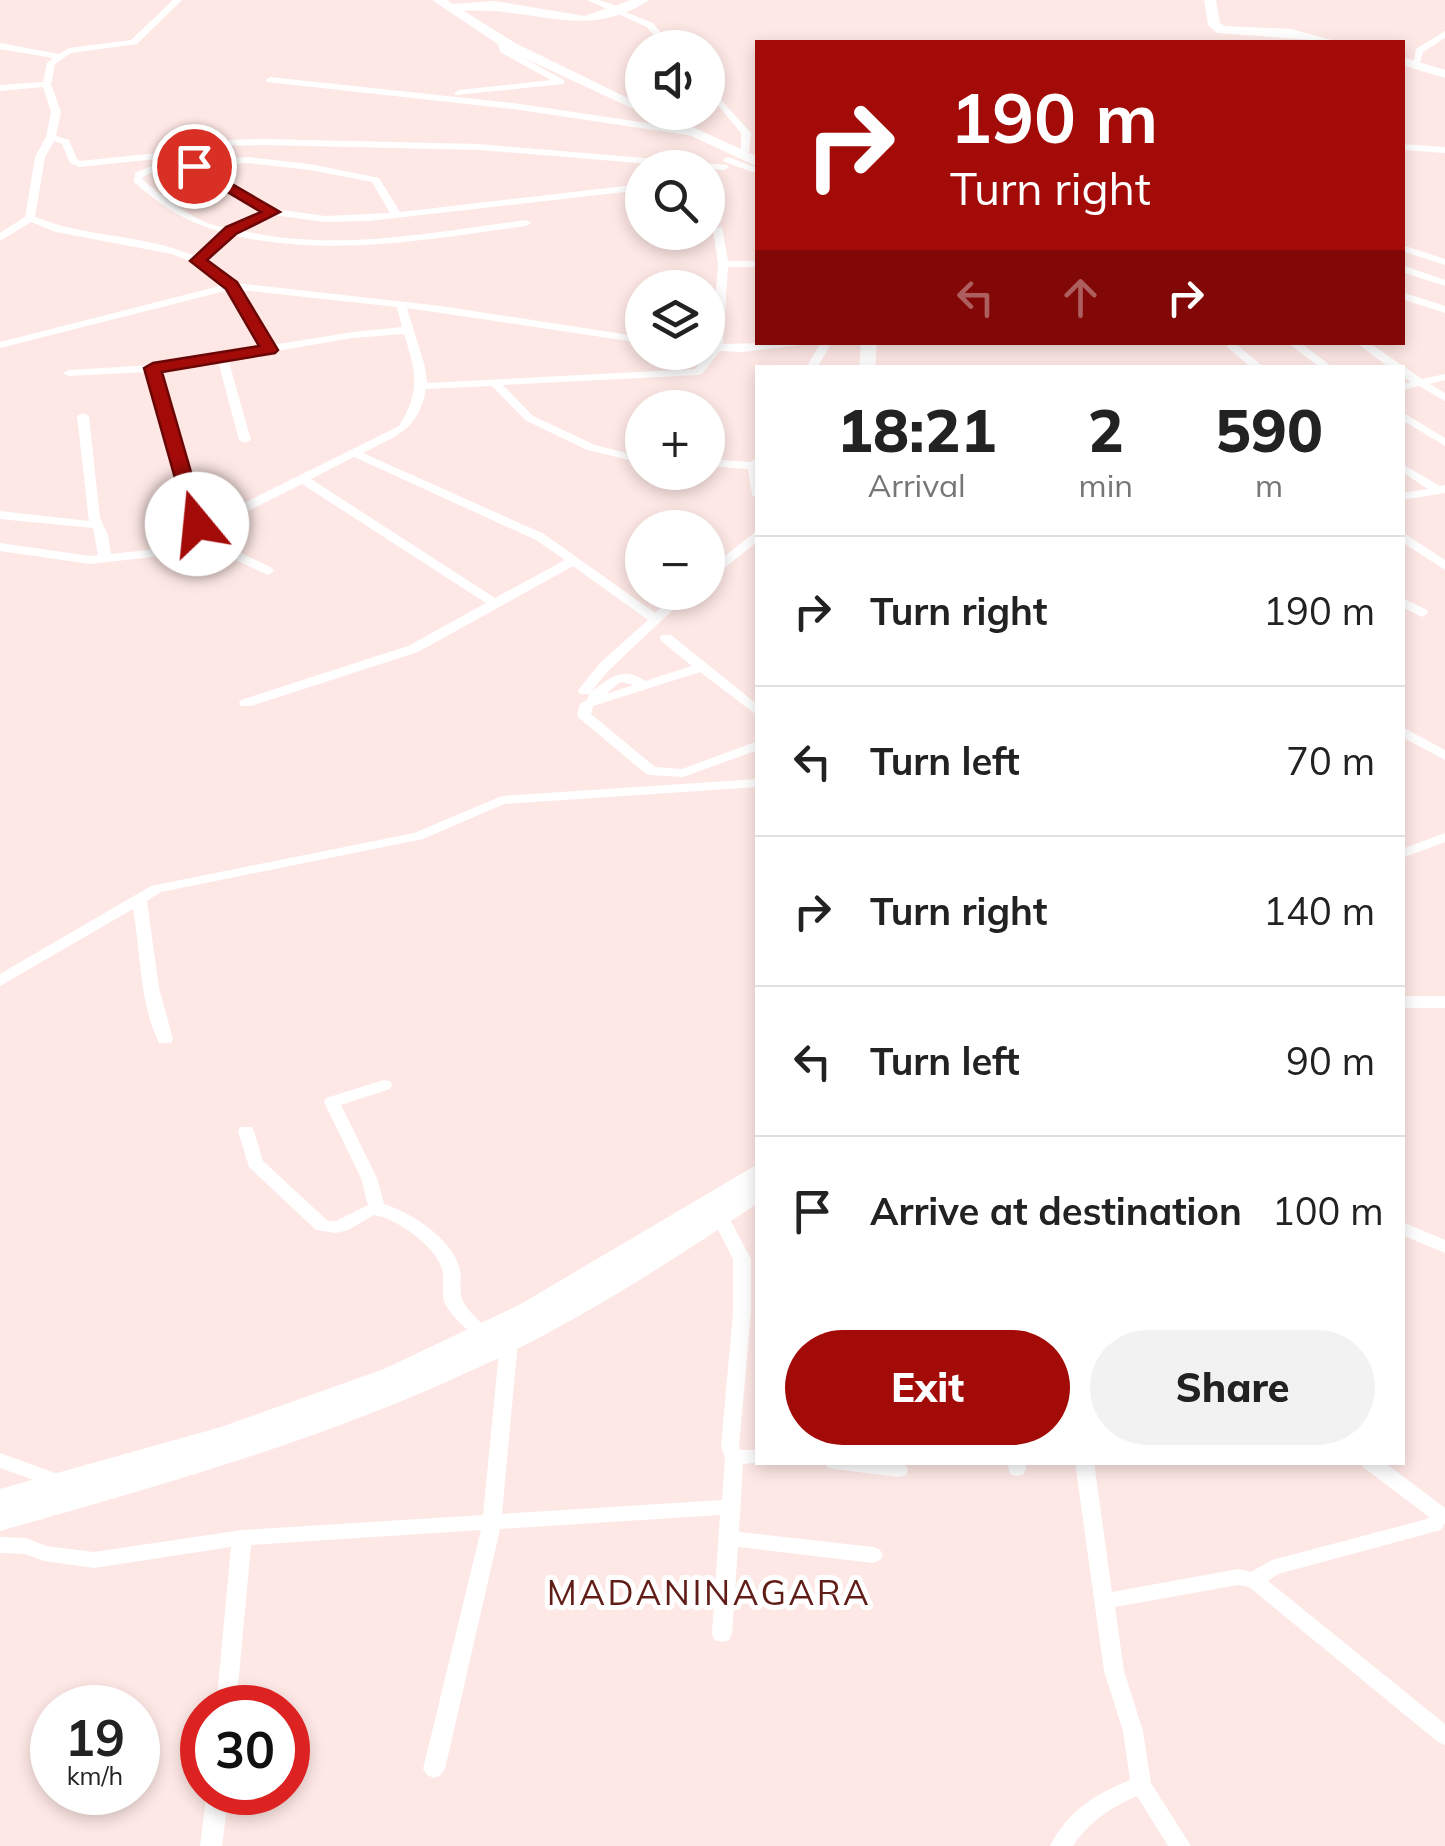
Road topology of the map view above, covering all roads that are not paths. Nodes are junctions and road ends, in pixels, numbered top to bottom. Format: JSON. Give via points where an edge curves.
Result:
{"nodes":[{"id":1,"x":178,"y":0,"type":"edge"},
{"id":2,"x":438,"y":0,"type":"edge"},
{"id":3,"x":590,"y":0,"type":"edge"},
{"id":4,"x":642,"y":0,"type":"edge"},
{"id":5,"x":1210,"y":0,"type":"edge"},
{"id":6,"x":457,"y":5,"type":"edge"},
{"id":7,"x":615,"y":10,"type":"junction"},
{"id":8,"x":654,"y":30,"type":"edge"},
{"id":9,"x":1445,"y":34,"type":"edge"},
{"id":10,"x":501,"y":40,"type":"junction"},
{"id":11,"x":1323,"y":40,"type":"edge"},
{"id":12,"x":0,"y":46,"type":"edge"},
{"id":13,"x":56,"y":56,"type":"junction"},
{"id":14,"x":1409,"y":62,"type":"edge"},
{"id":15,"x":1445,"y":74,"type":"edge"},
{"id":16,"x":270,"y":80,"type":"dead end"},
{"id":17,"x":46,"y":84,"type":"junction"},
{"id":18,"x":0,"y":88,"type":"edge"},
{"id":19,"x":448,"y":95,"type":"dead end"},
{"id":20,"x":625,"y":98,"type":"edge"},
{"id":21,"x":625,"y":99,"type":"edge"},
{"id":22,"x":725,"y":108,"type":"edge"},
{"id":23,"x":755,"y":126,"type":"edge"},
{"id":24,"x":743,"y":129,"type":"junction"},
{"id":25,"x":688,"y":130,"type":"edge"},
{"id":26,"x":699,"y":130,"type":"edge"},
{"id":27,"x":694,"y":133,"type":"junction"},
{"id":28,"x":51,"y":137,"type":"junction"},
{"id":29,"x":716,"y":139,"type":"junction"},
{"id":30,"x":1405,"y":147,"type":"edge"},
{"id":31,"x":1445,"y":150,"type":"edge"},
{"id":32,"x":741,"y":158,"type":"edge"},
{"id":33,"x":194,"y":166,"type":"junction"},
{"id":34,"x":625,"y":189,"type":"edge"},
{"id":35,"x":272,"y":212,"type":"junction"},
{"id":36,"x":396,"y":214,"type":"junction"},
{"id":37,"x":30,"y":218,"type":"junction"},
{"id":38,"x":526,"y":223,"type":"dead end"},
{"id":39,"x":231,"y":230,"type":"junction"},
{"id":40,"x":0,"y":238,"type":"edge"},
{"id":41,"x":1405,"y":249,"type":"edge"},
{"id":42,"x":720,"y":250,"type":"edge"},
{"id":43,"x":198,"y":261,"type":"junction"},
{"id":44,"x":1445,"y":262,"type":"edge"},
{"id":45,"x":722,"y":264,"type":"junction"},
{"id":46,"x":755,"y":264,"type":"edge"},
{"id":47,"x":1405,"y":269,"type":"edge"},
{"id":48,"x":721,"y":270,"type":"edge"},
{"id":49,"x":1445,"y":282,"type":"edge"},
{"id":50,"x":232,"y":286,"type":"junction"},
{"id":51,"x":1405,"y":296,"type":"edge"},
{"id":52,"x":402,"y":304,"type":"junction"},
{"id":53,"x":1445,"y":310,"type":"edge"},
{"id":54,"x":407,"y":330,"type":"junction"},
{"id":55,"x":625,"y":337,"type":"edge"},
{"id":56,"x":0,"y":345,"type":"edge"},
{"id":57,"x":755,"y":345,"type":"edge"},
{"id":58,"x":1295,"y":345,"type":"edge"},
{"id":59,"x":1364,"y":345,"type":"edge"},
{"id":60,"x":725,"y":346,"type":"edge"},
{"id":61,"x":1232,"y":346,"type":"dead end"},
{"id":62,"x":269,"y":350,"type":"junction"},
{"id":63,"x":222,"y":357,"type":"junction"},
{"id":64,"x":1256,"y":365,"type":"edge"},
{"id":65,"x":1325,"y":365,"type":"edge"},
{"id":66,"x":1394,"y":365,"type":"edge"},
{"id":67,"x":153,"y":368,"type":"junction"},
{"id":68,"x":699,"y":370,"type":"edge"},
{"id":69,"x":1405,"y":372,"type":"edge"},
{"id":70,"x":69,"y":373,"type":"dead end"},
{"id":71,"x":1445,"y":377,"type":"edge"},
{"id":72,"x":1420,"y":382,"type":"junction"},
{"id":73,"x":496,"y":384,"type":"junction"},
{"id":74,"x":424,"y":386,"type":"junction"},
{"id":75,"x":1405,"y":386,"type":"edge"},
{"id":76,"x":1445,"y":398,"type":"edge"},
{"id":77,"x":84,"y":416,"type":"dead end"},
{"id":78,"x":1405,"y":417,"type":"edge"},
{"id":79,"x":245,"y":440,"type":"dead end"},
{"id":80,"x":1445,"y":443,"type":"edge"},
{"id":81,"x":352,"y":452,"type":"junction"},
{"id":82,"x":625,"y":456,"type":"edge"},
{"id":83,"x":755,"y":463,"type":"edge"},
{"id":84,"x":725,"y":464,"type":"edge"},
{"id":85,"x":1405,"y":469,"type":"edge"},
{"id":86,"x":301,"y":478,"type":"junction"},
{"id":87,"x":1442,"y":490,"type":"edge"},
{"id":88,"x":1405,"y":496,"type":"edge"},
{"id":89,"x":0,"y":515,"type":"edge"},
{"id":90,"x":197,"y":524,"type":"junction"},
{"id":91,"x":96,"y":525,"type":"junction"},
{"id":92,"x":755,"y":536,"type":"edge"},
{"id":93,"x":1405,"y":538,"type":"edge"},
{"id":94,"x":216,"y":546,"type":"junction"},
{"id":95,"x":0,"y":547,"type":"edge"},
{"id":96,"x":105,"y":558,"type":"junction"},
{"id":97,"x":574,"y":560,"type":"junction"},
{"id":98,"x":725,"y":560,"type":"edge"},
{"id":99,"x":1445,"y":566,"type":"edge"},
{"id":100,"x":268,"y":572,"type":"dead end"},
{"id":101,"x":494,"y":603,"type":"junction"},
{"id":102,"x":1405,"y":604,"type":"edge"},
{"id":103,"x":664,"y":610,"type":"edge"},
{"id":104,"x":1422,"y":613,"type":"dead end"},
{"id":105,"x":654,"y":618,"type":"junction"},
{"id":106,"x":666,"y":638,"type":"dead end"},
{"id":107,"x":702,"y":668,"type":"junction"},
{"id":108,"x":643,"y":686,"type":"junction"},
{"id":109,"x":246,"y":703,"type":"dead end"},
{"id":110,"x":755,"y":710,"type":"edge"},
{"id":111,"x":1405,"y":732,"type":"edge"},
{"id":112,"x":755,"y":746,"type":"edge"},
{"id":113,"x":1445,"y":756,"type":"edge"},
{"id":114,"x":682,"y":779,"type":"dead end"},
{"id":115,"x":755,"y":780,"type":"edge"},
{"id":116,"x":755,"y":780,"type":"edge"},
{"id":117,"x":1445,"y":837,"type":"edge"},
{"id":118,"x":1405,"y":853,"type":"edge"},
{"id":119,"x":139,"y":900,"type":"junction"},
{"id":120,"x":0,"y":981,"type":"edge"},
{"id":121,"x":1405,"y":1002,"type":"edge"},
{"id":122,"x":1445,"y":1002,"type":"edge"},
{"id":123,"x":165,"y":1039,"type":"dead end"},
{"id":124,"x":384,"y":1085,"type":"dead end"},
{"id":125,"x":246,"y":1131,"type":"dead end"},
{"id":126,"x":755,"y":1174,"type":"edge"},
{"id":127,"x":755,"y":1193,"type":"edge"},
{"id":128,"x":376,"y":1208,"type":"junction"},
{"id":129,"x":720,"y":1216,"type":"junction"},
{"id":130,"x":1405,"y":1229,"type":"edge"},
{"id":131,"x":1445,"y":1247,"type":"edge"},
{"id":132,"x":750,"y":1312,"type":"edge"},
{"id":133,"x":496,"y":1338,"type":"junction"},
{"id":134,"x":755,"y":1456,"type":"edge"},
{"id":135,"x":734,"y":1457,"type":"junction"},
{"id":136,"x":0,"y":1460,"type":"edge"},
{"id":137,"x":858,"y":1465,"type":"edge"},
{"id":138,"x":1084,"y":1465,"type":"edge"},
{"id":139,"x":1374,"y":1465,"type":"edge"},
{"id":140,"x":899,"y":1470,"type":"dead end"},
{"id":141,"x":62,"y":1484,"type":"junction"},
{"id":142,"x":0,"y":1500,"type":"edge"},
{"id":143,"x":730,"y":1508,"type":"junction"},
{"id":144,"x":0,"y":1520,"type":"edge"},
{"id":145,"x":492,"y":1524,"type":"junction"},
{"id":146,"x":242,"y":1538,"type":"junction"},
{"id":147,"x":730,"y":1539,"type":"junction"},
{"id":148,"x":0,"y":1545,"type":"edge"},
{"id":149,"x":872,"y":1555,"type":"dead end"},
{"id":150,"x":1254,"y":1580,"type":"junction"},
{"id":151,"x":1104,"y":1601,"type":"junction"},
{"id":152,"x":722,"y":1634,"type":"dead end"},
{"id":153,"x":228,"y":1685,"type":"edge"},
{"id":154,"x":1445,"y":1736,"type":"edge"},
{"id":155,"x":434,"y":1769,"type":"dead end"},
{"id":156,"x":1141,"y":1785,"type":"junction"},
{"id":157,"x":215,"y":1815,"type":"edge"},
{"id":158,"x":211,"y":1846,"type":"edge"},
{"id":159,"x":1061,"y":1846,"type":"edge"},
{"id":160,"x":1180,"y":1846,"type":"edge"}],
"edges":[{"from":1,"to":13,"type":"street","via":[[134,42]]},
{"from":2,"to":6,"type":"main road"},
{"from":3,"to":7,"type":"street"},
{"from":4,"to":7,"type":"main road"},
{"from":5,"to":11,"type":"main road","via":[[1214,25],[1222,30]]},
{"from":6,"to":7,"type":"main road","via":[[586,20]]},
{"from":6,"to":10,"type":"main road"},
{"from":6,"to":20,"type":"main road"},
{"from":7,"to":8,"type":"street"},
{"from":9,"to":14,"type":"street"},
{"from":10,"to":19,"type":"street","via":[[503,50],[561,82]]},
{"from":10,"to":21,"type":"main road"},
{"from":12,"to":13,"type":"street"},
{"from":13,"to":17,"type":"street"},
{"from":14,"to":15,"type":"main road"},
{"from":16,"to":27,"type":"street"},
{"from":17,"to":18,"type":"street"},
{"from":17,"to":28,"type":"street","via":[[56,112]]},
{"from":22,"to":24,"type":"street"},
{"from":23,"to":24,"type":"street"},
{"from":24,"to":32,"type":"street"},
{"from":25,"to":27,"type":"main road"},
{"from":26,"to":29,"type":"main road"},
{"from":27,"to":29,"type":"main road"},
{"from":28,"to":32,"type":"street","via":[[66,142],[79,164],[265,142]]},
{"from":28,"to":37,"type":"street","via":[[40,157]]},
{"from":29,"to":32,"type":"main road"},
{"from":30,"to":31,"type":"street"},
{"from":33,"to":35,"type":"street"},
{"from":33,"to":36,"type":"street","via":[[248,160],[376,180]]},
{"from":33,"to":39,"type":"street","via":[[149,170],[137,180],[172,209]]},
{"from":34,"to":36,"type":"street"},
{"from":35,"to":36,"type":"street","via":[[325,219]]},
{"from":35,"to":39,"type":"street"},
{"from":37,"to":40,"type":"street"},
{"from":37,"to":43,"type":"street"},
{"from":38,"to":39,"type":"street","via":[[334,244]]},
{"from":39,"to":43,"type":"street"},
{"from":41,"to":44,"type":"street"},
{"from":42,"to":45,"type":"street"},
{"from":43,"to":50,"type":"street"},
{"from":45,"to":46,"type":"street"},
{"from":45,"to":48,"type":"street"},
{"from":47,"to":49,"type":"street"},
{"from":50,"to":52,"type":"street"},
{"from":50,"to":56,"type":"street"},
{"from":50,"to":62,"type":"street"},
{"from":51,"to":53,"type":"street"},
{"from":52,"to":54,"type":"street"},
{"from":52,"to":55,"type":"street"},
{"from":54,"to":62,"type":"street"},
{"from":54,"to":74,"type":"street"},
{"from":57,"to":60,"type":"street"},
{"from":58,"to":65,"type":"street"},
{"from":59,"to":66,"type":"street"},
{"from":61,"to":64,"type":"street"},
{"from":62,"to":63,"type":"street"},
{"from":63,"to":67,"type":"street"},
{"from":63,"to":79,"type":"street"},
{"from":67,"to":70,"type":"street"},
{"from":67,"to":90,"type":"street"},
{"from":68,"to":73,"type":"street"},
{"from":69,"to":72,"type":"street"},
{"from":71,"to":72,"type":"street"},
{"from":72,"to":75,"type":"street"},
{"from":72,"to":76,"type":"street"},
{"from":73,"to":74,"type":"street"},
{"from":73,"to":82,"type":"street","via":[[529,418],[591,448]]},
{"from":74,"to":81,"type":"street","via":[[402,428]]},
{"from":77,"to":91,"type":"street"},
{"from":78,"to":80,"type":"street"},
{"from":81,"to":86,"type":"street"},
{"from":81,"to":97,"type":"street","via":[[540,537]]},
{"from":83,"to":84,"type":"street"},
{"from":85,"to":87,"type":"street"},
{"from":86,"to":90,"type":"street"},
{"from":86,"to":101,"type":"street"},
{"from":87,"to":88,"type":"street"},
{"from":89,"to":91,"type":"street"},
{"from":90,"to":94,"type":"street"},
{"from":91,"to":96,"type":"street"},
{"from":92,"to":98,"type":"street"},
{"from":93,"to":99,"type":"street"},
{"from":94,"to":96,"type":"street"},
{"from":94,"to":100,"type":"street"},
{"from":95,"to":96,"type":"street"},
{"from":97,"to":101,"type":"street"},
{"from":97,"to":105,"type":"street"},
{"from":101,"to":109,"type":"street","via":[[413,649]]},
{"from":102,"to":104,"type":"street"},
{"from":103,"to":105,"type":"street"},
{"from":105,"to":108,"type":"street","via":[[604,666],[589,694],[617,678]]},
{"from":106,"to":107,"type":"street"},
{"from":107,"to":108,"type":"street"},
{"from":107,"to":110,"type":"street"},
{"from":108,"to":112,"type":"street","via":[[583,708],[646,769],[682,773]]},
{"from":111,"to":113,"type":"street"},
{"from":114,"to":115,"type":"street"},
{"from":116,"to":119,"type":"street","via":[[502,800],[418,836],[156,890]]},
{"from":117,"to":118,"type":"street"},
{"from":119,"to":120,"type":"street"},
{"from":119,"to":123,"type":"street","via":[[151,998]]},
{"from":121,"to":122,"type":"street"},
{"from":124,"to":128,"type":"street","via":[[332,1102],[369,1178]]},
{"from":125,"to":128,"type":"street","via":[[255,1162],[322,1226],[336,1228]]},
{"from":126,"to":133,"type":"main road"},
{"from":127,"to":129,"type":"main road"},
{"from":128,"to":133,"type":"street","via":[[440,1248],[452,1267],[452,1302]]},
{"from":129,"to":132,"type":"street","via":[[742,1259]]},
{"from":129,"to":133,"type":"main road","via":[[598,1293]]},
{"from":130,"to":131,"type":"street"},
{"from":132,"to":135,"type":"street","via":[[730,1447]]},
{"from":133,"to":141,"type":"main road","via":[[257,1426]]},
{"from":133,"to":144,"type":"main road","via":[[384,1397],[250,1447]]},
{"from":133,"to":145,"type":"street"},
{"from":134,"to":135,"type":"street"},
{"from":135,"to":143,"type":"street"},
{"from":136,"to":141,"type":"street"},
{"from":137,"to":140,"type":"street"},
{"from":138,"to":151,"type":"street"},
{"from":139,"to":150,"type":"street","via":[[1440,1515],[1434,1525],[1272,1568]]},
{"from":141,"to":142,"type":"main road"},
{"from":143,"to":145,"type":"street"},
{"from":143,"to":147,"type":"street"},
{"from":145,"to":146,"type":"street"},
{"from":145,"to":155,"type":"street"},
{"from":146,"to":148,"type":"street","via":[[94,1560]]},
{"from":146,"to":153,"type":"street"},
{"from":147,"to":149,"type":"street"},
{"from":147,"to":152,"type":"street"},
{"from":150,"to":151,"type":"street","via":[[1238,1576]]},
{"from":150,"to":154,"type":"street"},
{"from":151,"to":156,"type":"street"},
{"from":156,"to":159,"type":"street","via":[[1098,1802]]},
{"from":156,"to":160,"type":"street"},
{"from":157,"to":158,"type":"street"}]}
